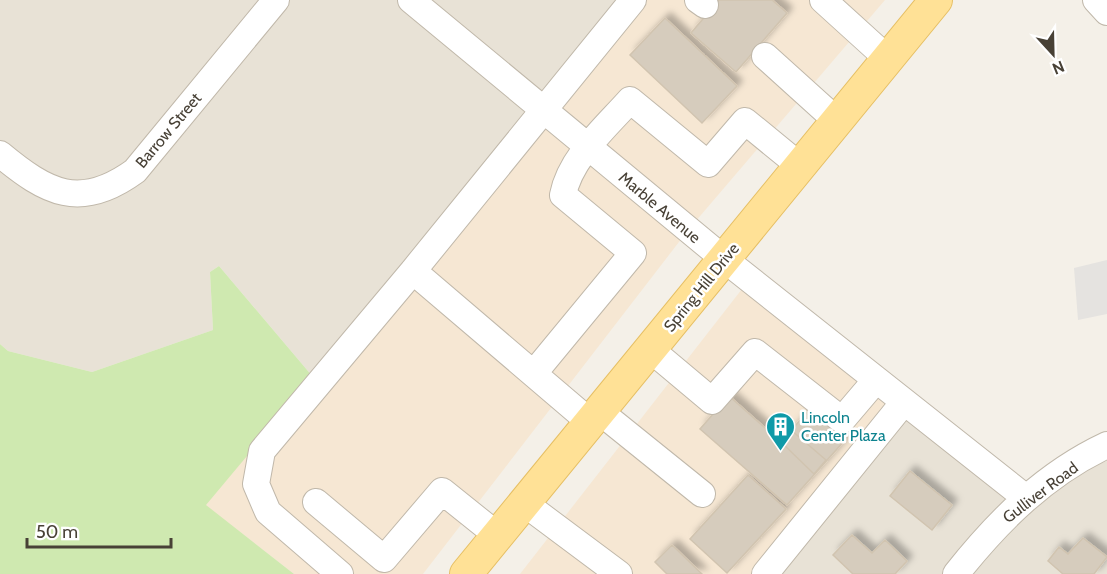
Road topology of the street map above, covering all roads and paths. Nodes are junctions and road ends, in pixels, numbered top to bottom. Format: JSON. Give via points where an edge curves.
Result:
{"nodes":[{"id":1,"x":276,"y":0,"type":"edge"},
{"id":2,"x":411,"y":0,"type":"edge"},
{"id":3,"x":633,"y":0,"type":"edge"},
{"id":4,"x":823,"y":0,"type":"edge"},
{"id":5,"x":936,"y":0,"type":"edge"},
{"id":6,"x":1096,"y":0,"type":"edge"},
{"id":7,"x":1107,"y":12,"type":"edge"},
{"id":8,"x":765,"y":56,"type":"dead end"},
{"id":9,"x":888,"y":59,"type":"junction"},
{"id":10,"x":544,"y":108,"type":"junction"},
{"id":11,"x":837,"y":121,"type":"junction"},
{"id":12,"x":588,"y":147,"type":"junction"},
{"id":13,"x":0,"y":154,"type":"edge"},
{"id":14,"x":800,"y":166,"type":"junction"},
{"id":15,"x":724,"y":259,"type":"junction"},
{"id":16,"x":413,"y":271,"type":"junction"},
{"id":17,"x":650,"y":349,"type":"junction"},
{"id":18,"x":534,"y":373,"type":"junction"},
{"id":19,"x":876,"y":380,"type":"junction"},
{"id":20,"x":904,"y":402,"type":"junction"},
{"id":21,"x":595,"y":417,"type":"junction"},
{"id":22,"x":1107,"y":445,"type":"edge"},
{"id":23,"x":702,"y":494,"type":"dead end"},
{"id":24,"x":1026,"y":498,"type":"junction"},
{"id":25,"x":316,"y":502,"type":"dead end"},
{"id":26,"x":524,"y":503,"type":"junction"},
{"id":27,"x":497,"y":535,"type":"junction"},
{"id":28,"x":472,"y":572,"type":"edge"},
{"id":29,"x":340,"y":574,"type":"edge"},
{"id":30,"x":619,"y":574,"type":"edge"},
{"id":31,"x":765,"y":574,"type":"edge"},
{"id":32,"x":956,"y":574,"type":"edge"}],
"edges":[{"from":1,"to":13,"type":"street","name":"Barrow Street","via":[[135,171],[118,183],[74,194],[53,190],[28,177]]},
{"from":2,"to":10,"type":"street","name":"Marble Avenue"},
{"from":3,"to":10,"type":"street"},
{"from":4,"to":9,"type":"street"},
{"from":5,"to":9,"type":"main road","name":"Spring Hill Drive"},
{"from":6,"to":7,"type":"street"},
{"from":8,"to":11,"type":"street"},
{"from":9,"to":11,"type":"main road","name":"Spring Hill Drive"},
{"from":10,"to":12,"type":"street","name":"Marble Avenue"},
{"from":10,"to":16,"type":"street"},
{"from":11,"to":14,"type":"main road","name":"Spring Hill Drive"},
{"from":12,"to":14,"type":"street","via":[[630,100],[708,164],[745,121]]},
{"from":12,"to":15,"type":"street","name":"Marble Avenue"},
{"from":12,"to":18,"type":"street","via":[[566,179],[563,195],[633,254]]},
{"from":14,"to":15,"type":"main road","name":"Spring Hill Drive"},
{"from":15,"to":17,"type":"main road","name":"Spring Hill Drive"},
{"from":15,"to":19,"type":"street","name":"Marble Avenue"},
{"from":16,"to":18,"type":"street"},
{"from":16,"to":29,"type":"street","via":[[262,451],[256,484],[268,512]]},
{"from":17,"to":19,"type":"street","via":[[712,401],[755,352],[842,420]]},
{"from":17,"to":21,"type":"main road","name":"Spring Hill Drive"},
{"from":18,"to":21,"type":"street"},
{"from":19,"to":20,"type":"street","name":"Marble Avenue"},
{"from":20,"to":24,"type":"street","name":"Marble Avenue"},
{"from":20,"to":31,"type":"street"},
{"from":21,"to":23,"type":"street"},
{"from":21,"to":26,"type":"main road","name":"Spring Hill Drive"},
{"from":22,"to":24,"type":"street","name":"Gulliver Road"},
{"from":24,"to":32,"type":"street","name":"Gulliver Road","via":[[992,529]]},
{"from":25,"to":27,"type":"street","via":[[384,559],[442,491]]},
{"from":26,"to":27,"type":"main road","name":"Spring Hill Drive"},
{"from":26,"to":30,"type":"street"},
{"from":27,"to":28,"type":"main road","name":"Spring Hill Drive"}]}
